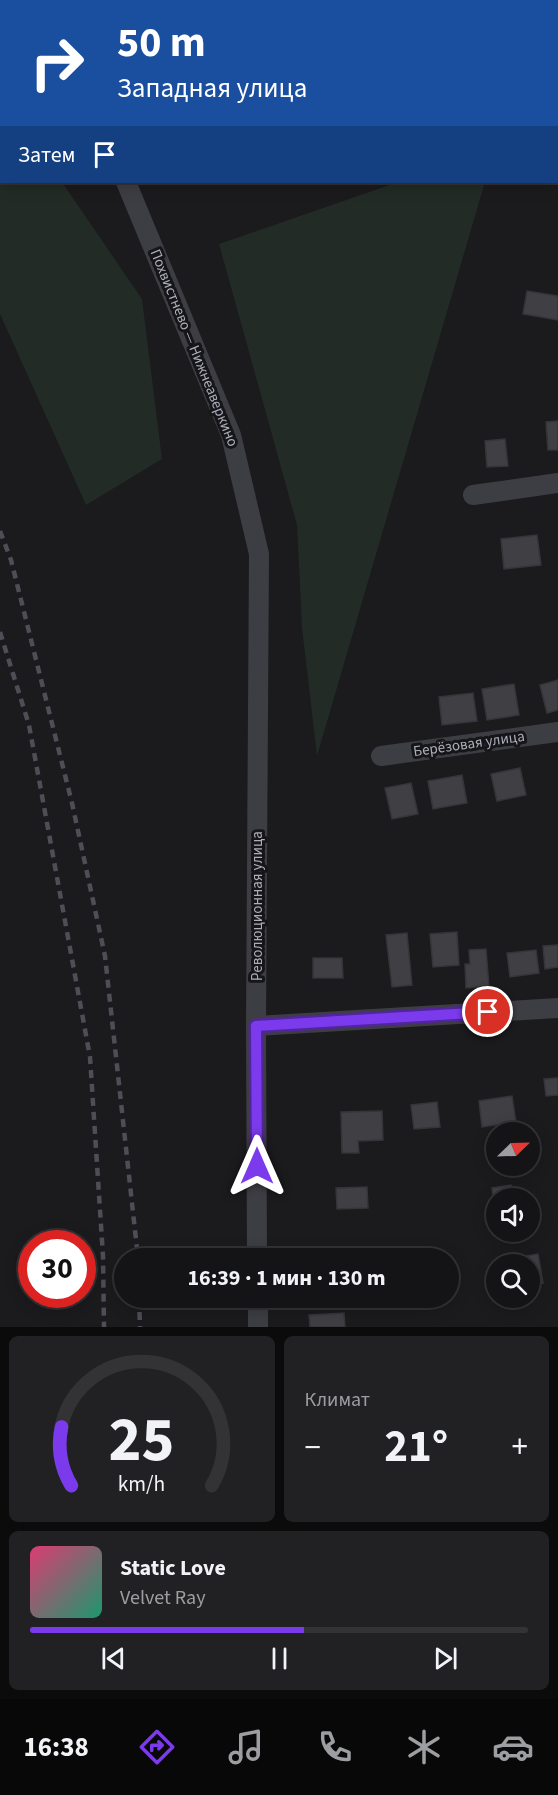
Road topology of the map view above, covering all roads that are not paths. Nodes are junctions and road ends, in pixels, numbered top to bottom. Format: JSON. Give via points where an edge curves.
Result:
{"nodes":[{"id":1,"x":126,"y":183,"type":"edge"},
{"id":2,"x":558,"y":483,"type":"edge"},
{"id":3,"x":473,"y":495,"type":"dead end"},
{"id":4,"x":260,"y":554,"type":"joint"},
{"id":5,"x":558,"y":732,"type":"edge"},
{"id":6,"x":381,"y":756,"type":"dead end"},
{"id":7,"x":558,"y":1008,"type":"edge"},
{"id":8,"x":256,"y":1026,"type":"junction"},
{"id":9,"x":257,"y":1248,"type":"edge"},
{"id":10,"x":258,"y":1308,"type":"edge"},
{"id":11,"x":258,"y":1327,"type":"edge"}],
"edges":[{"from":1,"to":4,"type":"street","name":"Похвистнево — Нижнеаверкино","via":[[231,435]]},
{"from":2,"to":3,"type":"street"},
{"from":4,"to":8,"type":"street","name":"Революционная улица"},
{"from":5,"to":6,"type":"street","name":"Берёзовая улица"},
{"from":7,"to":8,"type":"street"},
{"from":8,"to":9,"type":"street","name":"Революционная улица"},
{"from":10,"to":11,"type":"street"}]}
